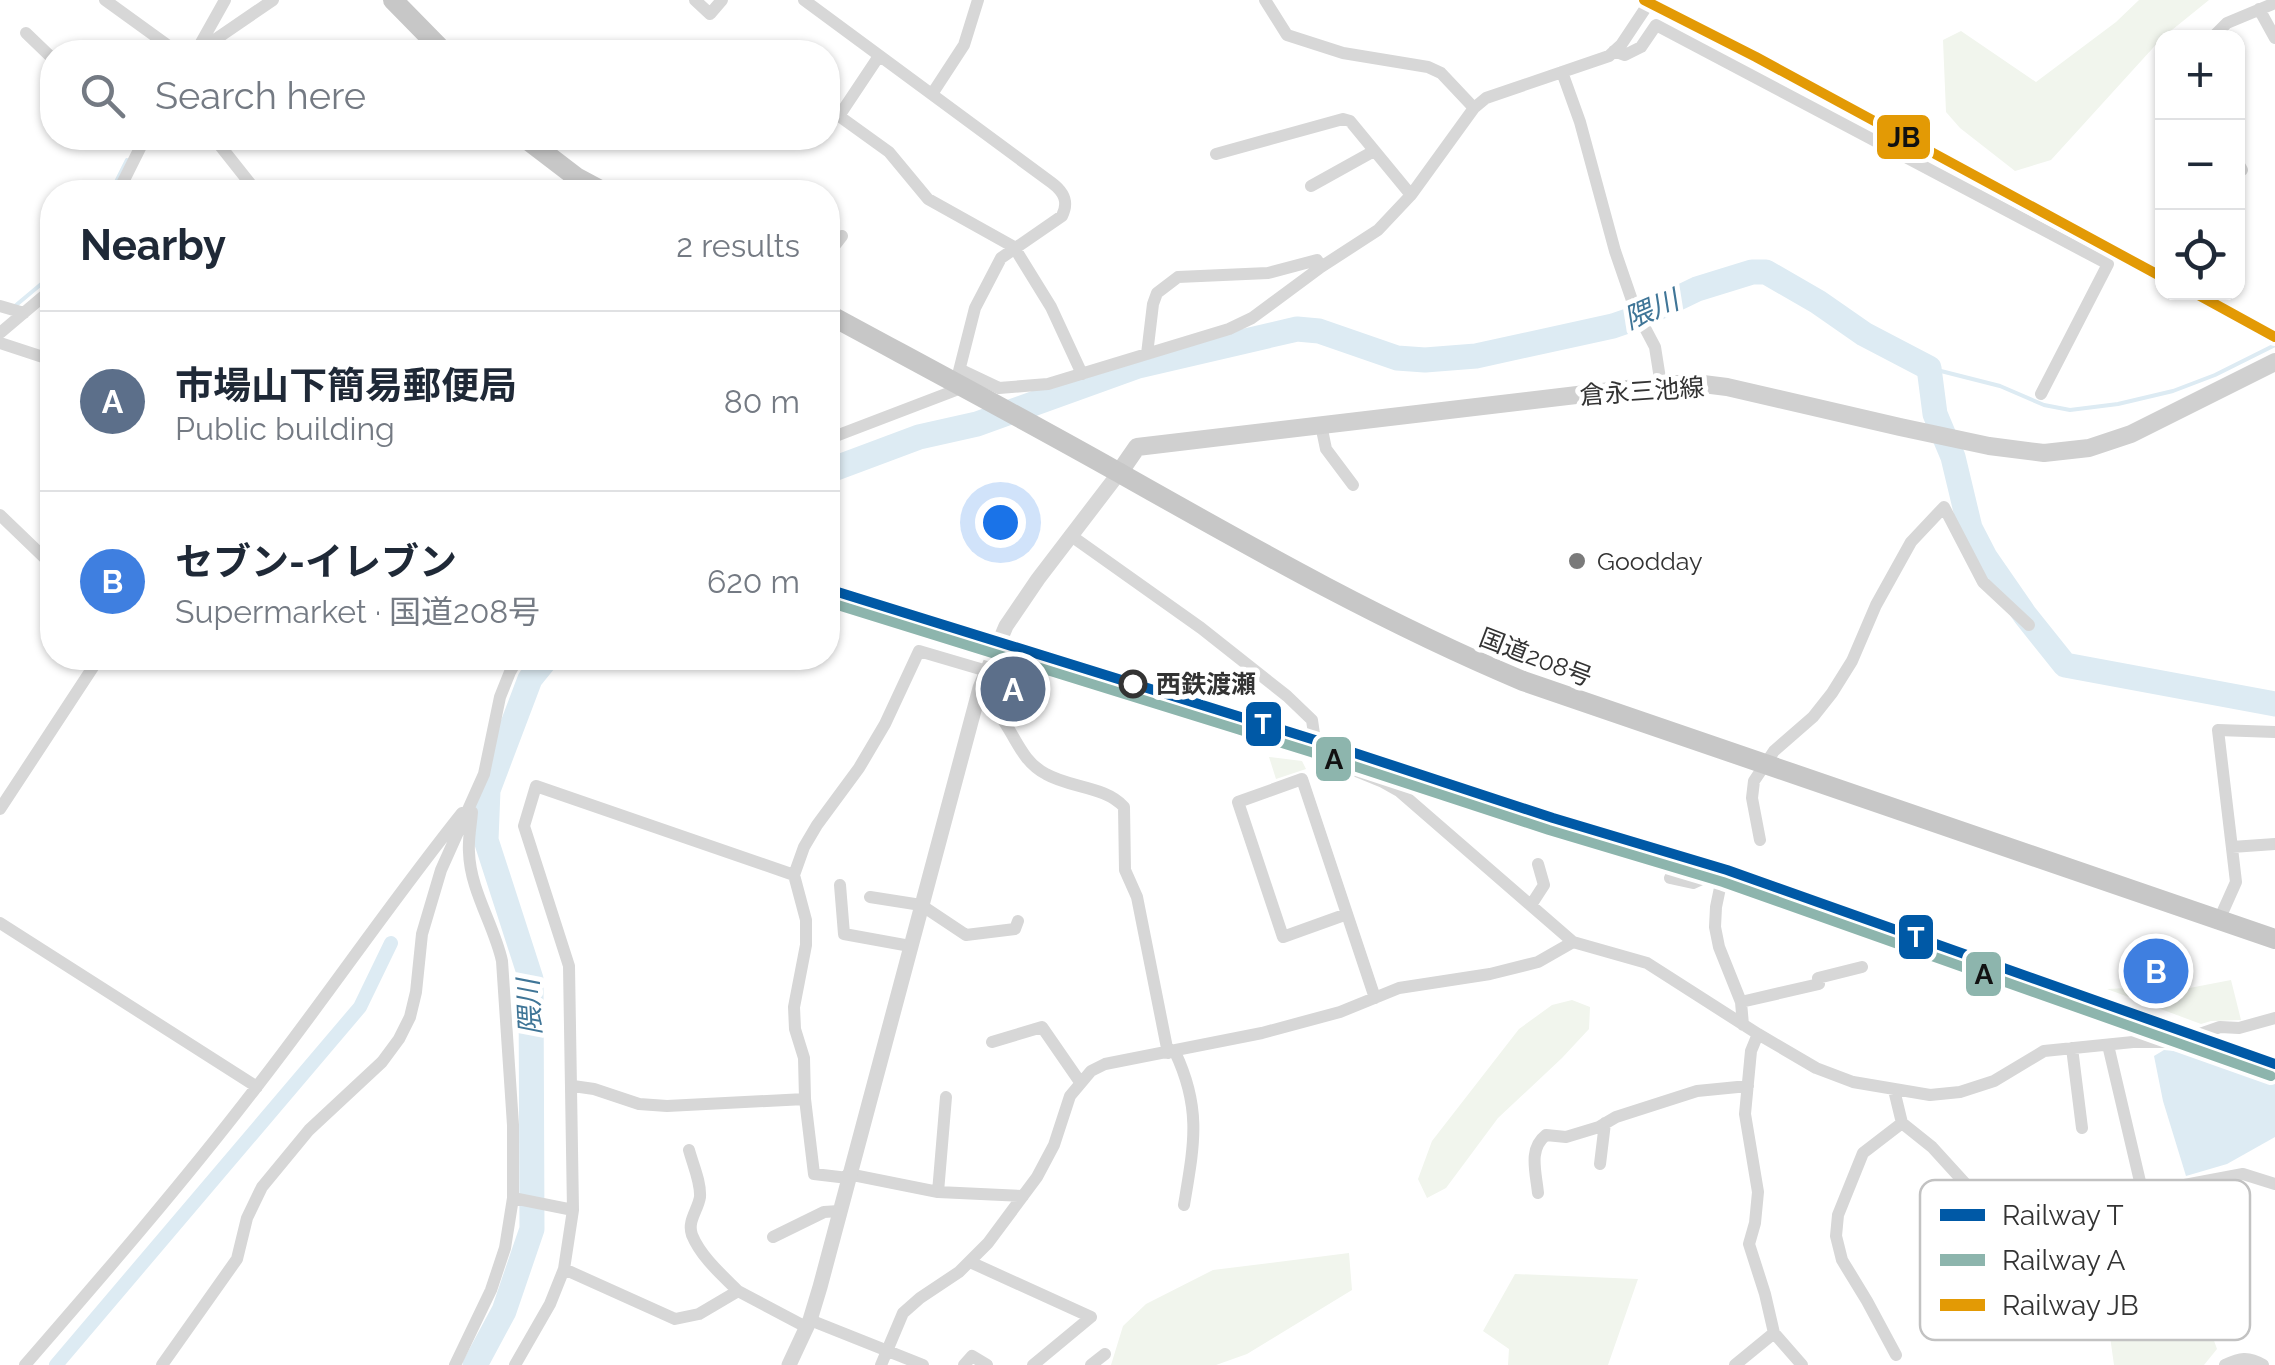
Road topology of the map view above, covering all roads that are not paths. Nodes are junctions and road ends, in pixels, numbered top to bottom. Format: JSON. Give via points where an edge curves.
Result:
{"nodes":[{"id":1,"x":105,"y":0,"type":"edge"},
{"id":2,"x":225,"y":0,"type":"edge"},
{"id":3,"x":273,"y":0,"type":"edge"},
{"id":4,"x":393,"y":0,"type":"edge"},
{"id":5,"x":695,"y":0,"type":"edge"},
{"id":6,"x":722,"y":0,"type":"edge"},
{"id":7,"x":804,"y":0,"type":"edge"},
{"id":8,"x":978,"y":0,"type":"edge"},
{"id":9,"x":1264,"y":0,"type":"edge"},
{"id":10,"x":1651,"y":0,"type":"edge"},
{"id":11,"x":2275,"y":3,"type":"edge"},
{"id":12,"x":2259,"y":9,"type":"junction"},
{"id":13,"x":2221,"y":30,"type":"edge"},
{"id":14,"x":26,"y":33,"type":"dead end"},
{"id":15,"x":2275,"y":38,"type":"edge"},
{"id":16,"x":160,"y":40,"type":"edge"},
{"id":17,"x":203,"y":40,"type":"edge"},
{"id":18,"x":214,"y":40,"type":"edge"},
{"id":19,"x":432,"y":40,"type":"edge"},
{"id":20,"x":40,"y":46,"type":"edge"},
{"id":21,"x":1614,"y":51,"type":"junction"},
{"id":22,"x":879,"y":56,"type":"junction"},
{"id":23,"x":1562,"y":72,"type":"junction"},
{"id":24,"x":932,"y":94,"type":"junction"},
{"id":25,"x":1474,"y":108,"type":"junction"},
{"id":26,"x":840,"y":114,"type":"edge"},
{"id":27,"x":840,"y":117,"type":"edge"},
{"id":28,"x":138,"y":150,"type":"edge"},
{"id":29,"x":224,"y":150,"type":"edge"},
{"id":30,"x":537,"y":150,"type":"edge"},
{"id":31,"x":1374,"y":150,"type":"junction"},
{"id":32,"x":1216,"y":154,"type":"dead end"},
{"id":33,"x":124,"y":180,"type":"edge"},
{"id":34,"x":247,"y":180,"type":"edge"},
{"id":35,"x":568,"y":180,"type":"edge"},
{"id":36,"x":1311,"y":186,"type":"dead end"},
{"id":37,"x":1411,"y":195,"type":"junction"},
{"id":38,"x":842,"y":236,"type":"dead end"},
{"id":39,"x":840,"y":239,"type":"edge"},
{"id":40,"x":1014,"y":247,"type":"junction"},
{"id":41,"x":1321,"y":267,"type":"junction"},
{"id":42,"x":40,"y":299,"type":"edge"},
{"id":43,"x":0,"y":306,"type":"edge"},
{"id":44,"x":24,"y":313,"type":"junction"},
{"id":45,"x":840,"y":320,"type":"edge"},
{"id":46,"x":0,"y":332,"type":"edge"},
{"id":47,"x":0,"y":342,"type":"edge"},
{"id":48,"x":1147,"y":354,"type":"junction"},
{"id":49,"x":40,"y":356,"type":"edge"},
{"id":50,"x":2275,"y":362,"type":"edge"},
{"id":51,"x":1082,"y":374,"type":"junction"},
{"id":52,"x":962,"y":383,"type":"junction"},
{"id":53,"x":1662,"y":385,"type":"junction"},
{"id":54,"x":2041,"y":394,"type":"dead end"},
{"id":55,"x":1321,"y":425,"type":"junction"},
{"id":56,"x":840,"y":434,"type":"edge"},
{"id":57,"x":1119,"y":473,"type":"junction"},
{"id":58,"x":1353,"y":485,"type":"dead end"},
{"id":59,"x":0,"y":515,"type":"edge"},
{"id":60,"x":1070,"y":536,"type":"junction"},
{"id":61,"x":40,"y":553,"type":"edge"},
{"id":62,"x":2029,"y":625,"type":"dead end"},
{"id":63,"x":91,"y":670,"type":"edge"},
{"id":64,"x":511,"y":670,"type":"edge"},
{"id":65,"x":988,"y":671,"type":"junction"},
{"id":66,"x":980,"y":688,"type":"junction"},
{"id":67,"x":2275,"y":732,"type":"edge"},
{"id":68,"x":1764,"y":764,"type":"junction"},
{"id":69,"x":472,"y":799,"type":"junction"},
{"id":70,"x":0,"y":809,"type":"edge"},
{"id":71,"x":1760,"y":840,"type":"dead end"},
{"id":72,"x":2275,"y":844,"type":"edge"},
{"id":73,"x":2232,"y":847,"type":"junction"},
{"id":74,"x":1538,"y":864,"type":"dead end"},
{"id":75,"x":794,"y":875,"type":"junction"},
{"id":76,"x":1670,"y":878,"type":"dead end"},
{"id":77,"x":840,"y":885,"type":"dead end"},
{"id":78,"x":870,"y":897,"type":"dead end"},
{"id":79,"x":921,"y":905,"type":"junction"},
{"id":80,"x":1531,"y":905,"type":"junction"},
{"id":81,"x":1347,"y":914,"type":"junction"},
{"id":82,"x":1018,"y":920,"type":"dead end"},
{"id":83,"x":2219,"y":920,"type":"junction"},
{"id":84,"x":0,"y":922,"type":"edge"},
{"id":85,"x":2275,"y":939,"type":"edge"},
{"id":86,"x":1573,"y":942,"type":"junction"},
{"id":87,"x":910,"y":946,"type":"junction"},
{"id":88,"x":1862,"y":967,"type":"dead end"},
{"id":89,"x":1375,"y":998,"type":"junction"},
{"id":90,"x":1741,"y":1002,"type":"junction"},
{"id":91,"x":2275,"y":1018,"type":"edge"},
{"id":92,"x":1744,"y":1025,"type":"junction"},
{"id":93,"x":1758,"y":1034,"type":"junction"},
{"id":94,"x":992,"y":1042,"type":"dead end"},
{"id":95,"x":2108,"y":1045,"type":"junction"},
{"id":96,"x":2072,"y":1048,"type":"junction"},
{"id":97,"x":1172,"y":1052,"type":"junction"},
{"id":98,"x":1080,"y":1082,"type":"junction"},
{"id":99,"x":572,"y":1086,"type":"junction"},
{"id":100,"x":1748,"y":1086,"type":"junction"},
{"id":101,"x":257,"y":1087,"type":"junction"},
{"id":102,"x":1894,"y":1090,"type":"junction"},
{"id":103,"x":946,"y":1098,"type":"dead end"},
{"id":104,"x":806,"y":1100,"type":"junction"},
{"id":105,"x":1902,"y":1123,"type":"junction"},
{"id":106,"x":1605,"y":1124,"type":"junction"},
{"id":107,"x":2082,"y":1128,"type":"dead end"},
{"id":108,"x":689,"y":1150,"type":"dead end"},
{"id":109,"x":1600,"y":1164,"type":"dead end"},
{"id":110,"x":848,"y":1176,"type":"junction"},
{"id":111,"x":1962,"y":1180,"type":"edge"},
{"id":112,"x":2139,"y":1180,"type":"edge"},
{"id":113,"x":2211,"y":1180,"type":"edge"},
{"id":114,"x":2275,"y":1184,"type":"edge"},
{"id":115,"x":938,"y":1192,"type":"junction"},
{"id":116,"x":1538,"y":1193,"type":"dead end"},
{"id":117,"x":1023,"y":1196,"type":"junction"},
{"id":118,"x":519,"y":1199,"type":"junction"},
{"id":119,"x":1184,"y":1205,"type":"dead end"},
{"id":120,"x":573,"y":1210,"type":"junction"},
{"id":121,"x":839,"y":1210,"type":"junction"},
{"id":122,"x":772,"y":1237,"type":"dead end"},
{"id":123,"x":970,"y":1262,"type":"junction"},
{"id":124,"x":564,"y":1269,"type":"junction"},
{"id":125,"x":738,"y":1291,"type":"junction"},
{"id":126,"x":808,"y":1323,"type":"junction"},
{"id":127,"x":1774,"y":1333,"type":"junction"},
{"id":128,"x":887,"y":1349,"type":"junction"},
{"id":129,"x":1105,"y":1354,"type":"dead end"},
{"id":130,"x":1896,"y":1356,"type":"dead end"},
{"id":131,"x":25,"y":1365,"type":"edge"},
{"id":132,"x":162,"y":1365,"type":"edge"},
{"id":133,"x":455,"y":1365,"type":"edge"},
{"id":134,"x":515,"y":1365,"type":"edge"},
{"id":135,"x":789,"y":1365,"type":"edge"},
{"id":136,"x":882,"y":1365,"type":"edge"},
{"id":137,"x":923,"y":1365,"type":"edge"},
{"id":138,"x":964,"y":1365,"type":"edge"},
{"id":139,"x":986,"y":1365,"type":"edge"},
{"id":140,"x":1032,"y":1365,"type":"edge"},
{"id":141,"x":1091,"y":1365,"type":"edge"},
{"id":142,"x":1735,"y":1365,"type":"edge"},
{"id":143,"x":1802,"y":1365,"type":"edge"},
{"id":144,"x":2224,"y":1365,"type":"edge"},
{"id":145,"x":2263,"y":1365,"type":"edge"}],
"edges":[{"from":1,"to":16,"type":"street"},
{"from":2,"to":17,"type":"street"},
{"from":3,"to":18,"type":"street"},
{"from":4,"to":19,"type":"highway"},
{"from":5,"to":6,"type":"street","via":[[710,14]]},
{"from":7,"to":22,"type":"street"},
{"from":8,"to":24,"type":"street","via":[[964,45]]},
{"from":9,"to":25,"type":"street","via":[[1287,35],[1428,67]]},
{"from":10,"to":21,"type":"street"},
{"from":11,"to":12,"type":"street"},
{"from":12,"to":13,"type":"street"},
{"from":12,"to":15,"type":"street"},
{"from":14,"to":20,"type":"street"},
{"from":21,"to":23,"type":"street"},
{"from":21,"to":54,"type":"street","via":[[1625,55],[1641,48],[1656,26],[2108,264]]},
{"from":22,"to":24,"type":"street"},
{"from":22,"to":26,"type":"street"},
{"from":23,"to":25,"type":"street"},
{"from":23,"to":53,"type":"street"},
{"from":24,"to":40,"type":"street","via":[[1061,190],[1062,216]]},
{"from":25,"to":37,"type":"street"},
{"from":27,"to":40,"type":"street","via":[[888,152],[928,198]]},
{"from":28,"to":33,"type":"street"},
{"from":29,"to":34,"type":"street"},
{"from":30,"to":35,"type":"highway"},
{"from":31,"to":32,"type":"street","via":[[1342,119]]},
{"from":31,"to":36,"type":"street"},
{"from":31,"to":37,"type":"street"},
{"from":37,"to":41,"type":"street","via":[[1378,230]]},
{"from":38,"to":39,"type":"street"},
{"from":40,"to":51,"type":"street","via":[[1052,307]]},
{"from":40,"to":52,"type":"street","via":[[1001,258],[976,308]]},
{"from":41,"to":48,"type":"street","via":[[1252,318]]},
{"from":41,"to":48,"type":"street","via":[[1317,260],[1268,274],[1178,277],[1157,293]]},
{"from":42,"to":44,"type":"street"},
{"from":43,"to":44,"type":"street"},
{"from":44,"to":46,"type":"street"},
{"from":45,"to":52,"type":"highway","name":"国道208号"},
{"from":47,"to":49,"type":"street"},
{"from":48,"to":51,"type":"street"},
{"from":50,"to":53,"type":"main road","name":"倉永三池線","via":[[2131,434],[2044,454],[1728,387]]},
{"from":51,"to":52,"type":"street","via":[[999,388]]},
{"from":52,"to":56,"type":"street"},
{"from":52,"to":57,"type":"highway","name":"国道208号"},
{"from":53,"to":55,"type":"main road","name":"倉永三池線"},
{"from":55,"to":57,"type":"main road","name":"倉永三池線","via":[[1137,447]]},
{"from":55,"to":58,"type":"street","via":[[1326,449]]},
{"from":57,"to":60,"type":"street"},
{"from":57,"to":68,"type":"highway","name":"国道208号","via":[[1449,650]]},
{"from":59,"to":61,"type":"street"},
{"from":60,"to":65,"type":"street","via":[[1006,626]]},
{"from":60,"to":80,"type":"street","via":[[1287,696],[1312,720],[1317,755],[1400,791]]},
{"from":62,"to":68,"type":"street","via":[[1983,582],[1944,507],[1911,542],[1832,693]]},
{"from":63,"to":70,"type":"street"},
{"from":64,"to":69,"type":"street"},
{"from":65,"to":66,"type":"street"},
{"from":65,"to":75,"type":"street","via":[[920,651],[885,724],[816,825]]},
{"from":66,"to":79,"type":"street"},
{"from":66,"to":97,"type":"street","via":[[1037,769],[1116,798],[1124,807],[1124,870],[1137,896]]},
{"from":67,"to":73,"type":"street","via":[[2218,730]]},
{"from":68,"to":71,"type":"street","via":[[1752,798]]},
{"from":68,"to":83,"type":"highway","name":"国道208号"},
{"from":69,"to":101,"type":"street"},
{"from":69,"to":118,"type":"street","via":[[472,872],[502,961]]},
{"from":69,"to":132,"type":"street","via":[[430,906],[416,992],[399,1038],[262,1187],[237,1259]]},
{"from":72,"to":73,"type":"street"},
{"from":73,"to":83,"type":"street","via":[[2236,882]]},
{"from":74,"to":80,"type":"street","via":[[1544,885]]},
{"from":75,"to":99,"type":"street","via":[[536,786],[524,826],[569,966]]},
{"from":75,"to":104,"type":"street","via":[[806,920],[794,1006]]},
{"from":76,"to":90,"type":"street","via":[[1721,883],[1715,927]]},
{"from":77,"to":87,"type":"street","via":[[844,934]]},
{"from":78,"to":79,"type":"street"},
{"from":79,"to":82,"type":"street","via":[[966,936],[1015,929]]},
{"from":79,"to":87,"type":"street"},
{"from":80,"to":86,"type":"street"},
{"from":81,"to":81,"type":"street","via":[[1302,779],[1238,802],[1282,937]]},
{"from":81,"to":89,"type":"street"},
{"from":83,"to":85,"type":"highway","name":"国道208号"},
{"from":84,"to":101,"type":"street"},
{"from":86,"to":89,"type":"street","via":[[1538,962]]},
{"from":86,"to":92,"type":"street","via":[[1647,962]]},
{"from":87,"to":110,"type":"street"},
{"from":88,"to":90,"type":"street"},
{"from":89,"to":97,"type":"street","via":[[1262,1034]]},
{"from":90,"to":92,"type":"street"},
{"from":91,"to":95,"type":"street","via":[[2177,1042]]},
{"from":92,"to":93,"type":"street"},
{"from":93,"to":100,"type":"street"},
{"from":93,"to":102,"type":"street","via":[[1816,1068]]},
{"from":94,"to":98,"type":"street","via":[[1042,1027]]},
{"from":95,"to":96,"type":"street"},
{"from":95,"to":112,"type":"street"},
{"from":96,"to":102,"type":"street","via":[[2044,1051],[1994,1081],[1960,1092]]},
{"from":96,"to":107,"type":"street"},
{"from":97,"to":98,"type":"street","via":[[1105,1064]]},
{"from":97,"to":119,"type":"street","via":[[1185,1073],[1196,1135]]},
{"from":98,"to":117,"type":"street"},
{"from":99,"to":104,"type":"street","via":[[653,1105]]},
{"from":99,"to":120,"type":"street"},
{"from":100,"to":106,"type":"street","via":[[1697,1091]]},
{"from":100,"to":127,"type":"street","via":[[1745,1114],[1758,1192],[1749,1244]]},
{"from":101,"to":131,"type":"street"},
{"from":102,"to":105,"type":"street"},
{"from":103,"to":115,"type":"street"},
{"from":104,"to":110,"type":"street","via":[[814,1174]]},
{"from":105,"to":111,"type":"street"},
{"from":105,"to":130,"type":"street","via":[[1863,1154],[1836,1236],[1842,1260]]},
{"from":106,"to":109,"type":"street"},
{"from":106,"to":116,"type":"street","via":[[1538,1141]]},
{"from":108,"to":125,"type":"street","via":[[700,1186],[692,1235]]},
{"from":110,"to":115,"type":"street"},
{"from":110,"to":121,"type":"street"},
{"from":113,"to":114,"type":"street","via":[[2243,1174]]},
{"from":115,"to":117,"type":"street"},
{"from":117,"to":123,"type":"street"},
{"from":118,"to":120,"type":"street"},
{"from":118,"to":133,"type":"street","via":[[490,1290]]},
{"from":120,"to":124,"type":"street"},
{"from":121,"to":122,"type":"street"},
{"from":121,"to":126,"type":"street"},
{"from":123,"to":128,"type":"street","via":[[903,1313]]},
{"from":123,"to":140,"type":"street","via":[[1091,1317]]},
{"from":124,"to":125,"type":"street","via":[[675,1319],[699,1314]]},
{"from":124,"to":134,"type":"street"},
{"from":125,"to":126,"type":"street"},
{"from":126,"to":128,"type":"street"},
{"from":126,"to":135,"type":"street"},
{"from":127,"to":142,"type":"street"},
{"from":127,"to":143,"type":"street"},
{"from":128,"to":136,"type":"street"},
{"from":128,"to":137,"type":"street"},
{"from":129,"to":141,"type":"street"},
{"from":138,"to":139,"type":"street","via":[[972,1356]]},
{"from":144,"to":145,"type":"street","via":[[2241,1358]]}]}
